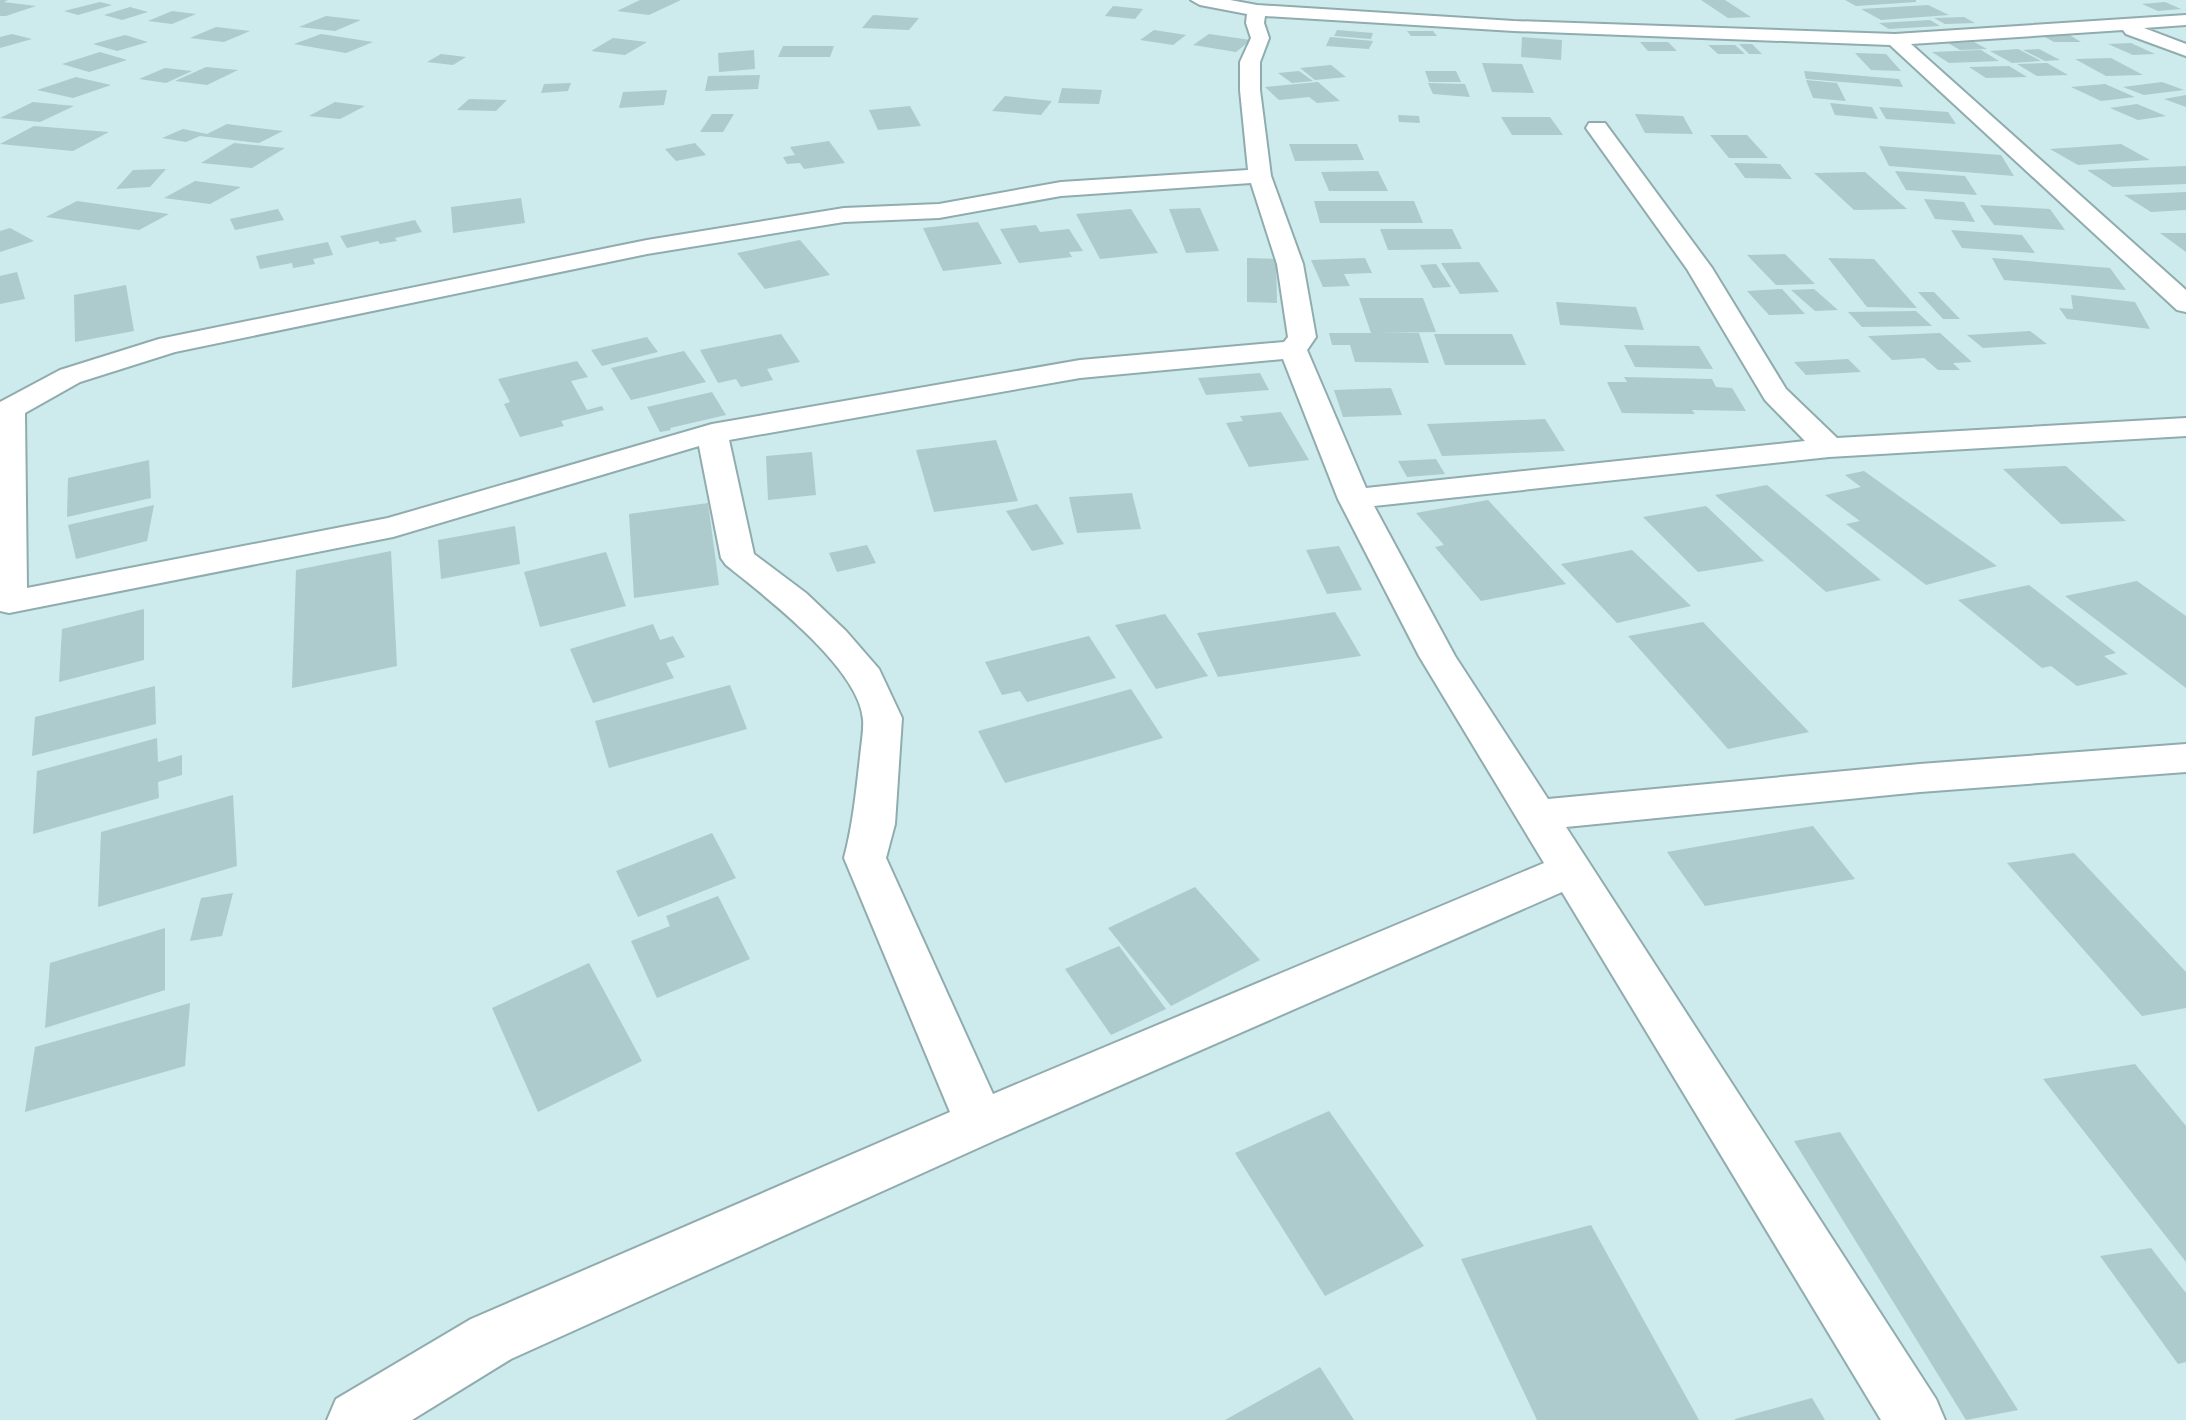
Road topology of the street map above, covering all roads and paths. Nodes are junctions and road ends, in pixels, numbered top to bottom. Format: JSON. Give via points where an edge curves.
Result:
{"nodes":[{"id":1,"x":1200,"y":0,"type":"edge"},
{"id":2,"x":1257,"y":10,"type":"junction"},
{"id":3,"x":2186,"y":20,"type":"edge"},
{"id":4,"x":2120,"y":25,"type":"junction"},
{"id":5,"x":1895,"y":40,"type":"junction"},
{"id":6,"x":2186,"y":50,"type":"edge"},
{"id":7,"x":1597,"y":128,"type":"dead end"},
{"id":8,"x":1260,"y":176,"type":"junction"},
{"id":9,"x":2186,"y":304,"type":"edge"},
{"id":10,"x":1293,"y":350,"type":"junction"},
{"id":11,"x":2186,"y":427,"type":"edge"},
{"id":12,"x":712,"y":433,"type":"junction"},
{"id":13,"x":1829,"y":448,"type":"junction"},
{"id":14,"x":1354,"y":499,"type":"junction"},
{"id":15,"x":2186,"y":758,"type":"edge"},
{"id":16,"x":1537,"y":815,"type":"junction"},
{"id":17,"x":1572,"y":870,"type":"junction"},
{"id":18,"x":980,"y":1123,"type":"junction"},
{"id":19,"x":357,"y":1420,"type":"edge"},
{"id":20,"x":1914,"y":1420,"type":"edge"}],
"edges":[{"from":1,"to":2,"type":"street"},
{"from":2,"to":5,"type":"street","via":[[1514,26]]},
{"from":2,"to":8,"type":"street","via":[[1259,38],[1250,62]]},
{"from":3,"to":4,"type":"street"},
{"from":4,"to":5,"type":"street"},
{"from":4,"to":6,"type":"street"},
{"from":5,"to":9,"type":"street"},
{"from":7,"to":13,"type":"street","via":[[1699,268],[1775,394]]},
{"from":8,"to":10,"type":"street","via":[[1290,264],[1302,337]]},
{"from":8,"to":12,"type":"street","via":[[1061,189],[939,211],[844,215],[647,247],[169,345],[70,376],[10,408],[9,602],[393,527]]},
{"from":10,"to":12,"type":"street","via":[[1080,369]]},
{"from":10,"to":14,"type":"street"},
{"from":11,"to":13,"type":"street"},
{"from":12,"to":18,"type":"street","via":[[738,558],[834,639],[866,678],[883,718],[874,824],[865,858]]},
{"from":13,"to":14,"type":"street"},
{"from":14,"to":16,"type":"street","via":[[1437,656]]},
{"from":15,"to":16,"type":"street"},
{"from":16,"to":17,"type":"street"},
{"from":17,"to":18,"type":"street"},
{"from":17,"to":20,"type":"street"},
{"from":18,"to":19,"type":"street","via":[[491,1339]]}]}
